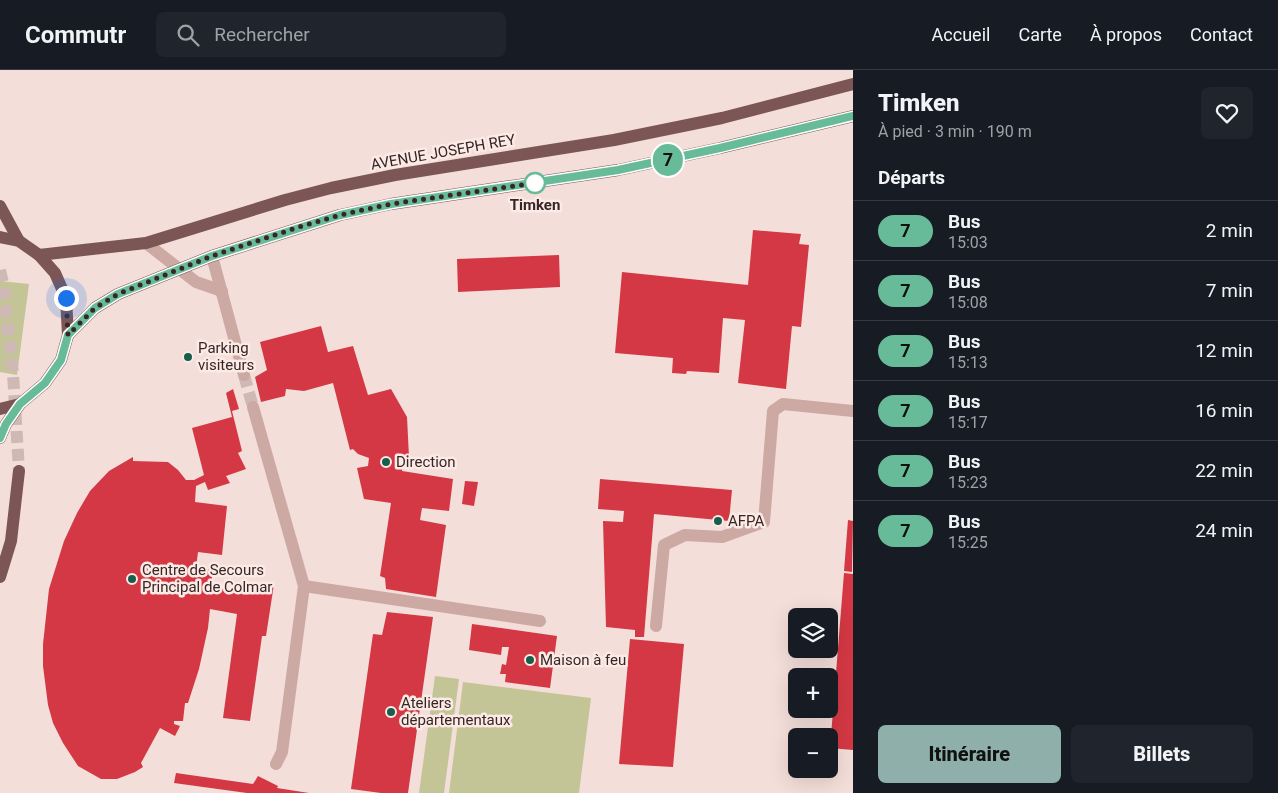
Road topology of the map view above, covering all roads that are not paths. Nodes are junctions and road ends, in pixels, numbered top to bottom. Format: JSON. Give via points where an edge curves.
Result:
{"nodes":[{"id":1,"x":853,"y":84,"type":"edge"},
{"id":2,"x":853,"y":116,"type":"edge"},
{"id":3,"x":0,"y":206,"type":"edge"},
{"id":4,"x":0,"y":237,"type":"edge"},
{"id":5,"x":19,"y":241,"type":"junction"},
{"id":6,"x":146,"y":242,"type":"junction"},
{"id":7,"x":39,"y":255,"type":"junction"},
{"id":8,"x":212,"y":256,"type":"junction"},
{"id":9,"x":179,"y":270,"type":"junction"},
{"id":10,"x":222,"y":291,"type":"junction"},
{"id":11,"x":68,"y":335,"type":"junction"},
{"id":12,"x":244,"y":375,"type":"tunnel mouth"},
{"id":13,"x":20,"y":404,"type":"junction"},
{"id":14,"x":253,"y":407,"type":"tunnel mouth"},
{"id":15,"x":0,"y":409,"type":"edge"},
{"id":16,"x":853,"y":411,"type":"edge"},
{"id":17,"x":0,"y":438,"type":"edge"},
{"id":18,"x":19,"y":471,"type":"tunnel mouth"},
{"id":19,"x":0,"y":577,"type":"edge"},
{"id":20,"x":304,"y":586,"type":"junction"},
{"id":21,"x":540,"y":621,"type":"dead end"},
{"id":22,"x":656,"y":626,"type":"dead end"},
{"id":23,"x":276,"y":764,"type":"dead end"}],
"edges":[{"from":1,"to":6,"type":"main road","name":"AVENUE JOSEPH REY","via":[[722,118],[623,138],[331,188]]},
{"from":2,"to":8,"type":"main road","via":[[618,170],[391,204],[340,215]]},
{"from":3,"to":5,"type":"main road"},
{"from":4,"to":5,"type":"main road"},
{"from":5,"to":7,"type":"main road"},
{"from":6,"to":7,"type":"main road","name":"AVENUE JOSEPH REY"},
{"from":6,"to":9,"type":"lane"},
{"from":7,"to":11,"type":"main road","via":[[55,273],[66,298]]},
{"from":8,"to":9,"type":"main road"},
{"from":8,"to":10,"type":"lane"},
{"from":9,"to":10,"type":"lane","via":[[196,282]]},
{"from":9,"to":11,"type":"main road","via":[[118,294],[95,308]]},
{"from":10,"to":12,"type":"lane"},
{"from":11,"to":13,"type":"main road","via":[[61,360],[45,383]]},
{"from":13,"to":15,"type":"main road"},
{"from":13,"to":17,"type":"main road"},
{"from":14,"to":20,"type":"lane"},
{"from":16,"to":22,"type":"lane","via":[[783,404],[773,411],[764,522],[722,537],[685,535],[664,545]]},
{"from":18,"to":19,"type":"main road","via":[[11,541]]},
{"from":20,"to":21,"type":"lane"},
{"from":20,"to":23,"type":"lane","via":[[282,752]]}]}
